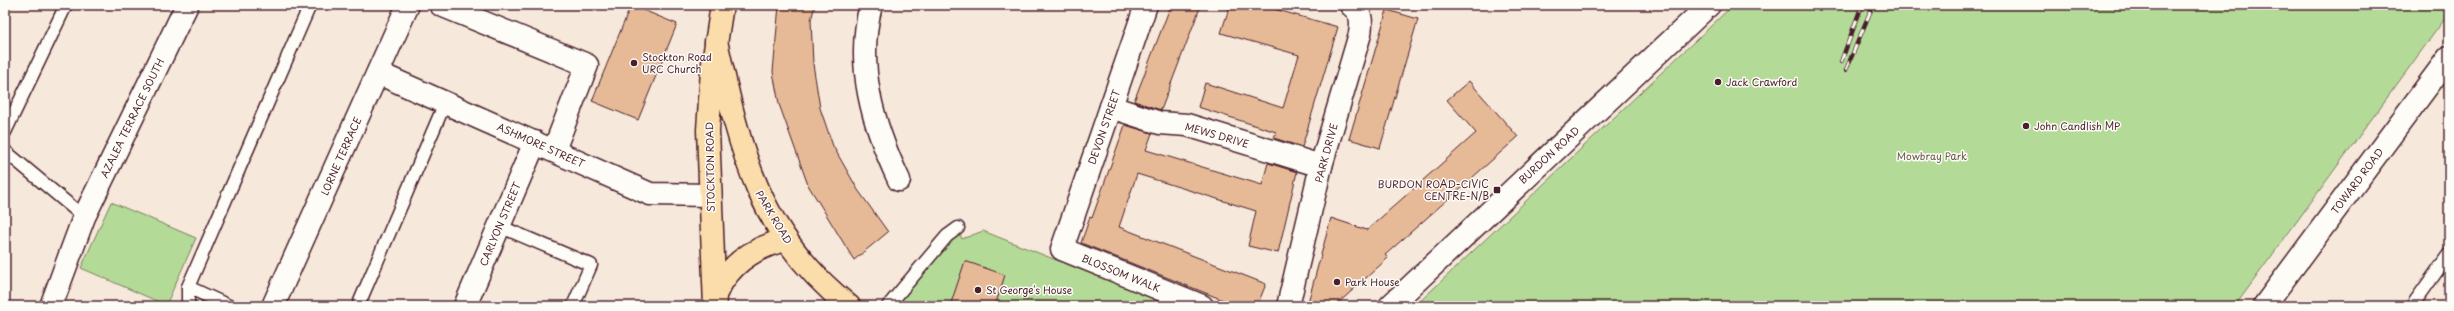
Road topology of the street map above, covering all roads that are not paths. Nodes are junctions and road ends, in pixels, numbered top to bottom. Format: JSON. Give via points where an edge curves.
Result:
{"nodes":[{"id":1,"x":66,"y":5,"type":"edge"},
{"id":2,"x":187,"y":5,"type":"edge"},
{"id":3,"x":310,"y":5,"type":"edge"},
{"id":4,"x":408,"y":5,"type":"edge"},
{"id":5,"x":441,"y":5,"type":"edge"},
{"id":6,"x":871,"y":5,"type":"edge"},
{"id":7,"x":1146,"y":5,"type":"edge"},
{"id":8,"x":1351,"y":5,"type":"edge"},
{"id":9,"x":1709,"y":5,"type":"edge"},
{"id":10,"x":719,"y":6,"type":"edge"},
{"id":11,"x":716,"y":40,"type":"junction"},
{"id":12,"x":2449,"y":57,"type":"edge"},
{"id":13,"x":378,"y":73,"type":"junction"},
{"id":14,"x":445,"y":103,"type":"junction"},
{"id":15,"x":1111,"y":107,"type":"junction"},
{"id":16,"x":731,"y":108,"type":"joint"},
{"id":17,"x":5,"y":132,"type":"edge"},
{"id":18,"x":544,"y":146,"type":"junction"},
{"id":19,"x":5,"y":151,"type":"edge"},
{"id":20,"x":1322,"y":166,"type":"junction"},
{"id":21,"x":899,"y":180,"type":"dead end"},
{"id":22,"x":710,"y":195,"type":"junction"},
{"id":23,"x":81,"y":224,"type":"junction"},
{"id":24,"x":500,"y":226,"type":"junction"},
{"id":25,"x":958,"y":228,"type":"dead end"},
{"id":26,"x":786,"y":240,"type":"junction"},
{"id":27,"x":1062,"y":250,"type":"joint"},
{"id":28,"x":2449,"y":254,"type":"edge"},
{"id":29,"x":188,"y":287,"type":"junction"},
{"id":30,"x":715,"y":300,"type":"edge"},
{"id":31,"x":52,"y":306,"type":"edge"},
{"id":32,"x":188,"y":306,"type":"edge"},
{"id":33,"x":229,"y":306,"type":"edge"},
{"id":34,"x":273,"y":306,"type":"edge"},
{"id":35,"x":358,"y":306,"type":"edge"},
{"id":36,"x":465,"y":306,"type":"edge"},
{"id":37,"x":572,"y":306,"type":"edge"},
{"id":38,"x":849,"y":306,"type":"edge"},
{"id":39,"x":888,"y":306,"type":"edge"},
{"id":40,"x":1202,"y":306,"type":"edge"},
{"id":41,"x":1288,"y":306,"type":"edge"},
{"id":42,"x":1390,"y":306,"type":"edge"},
{"id":43,"x":2264,"y":306,"type":"edge"},
{"id":44,"x":2412,"y":306,"type":"edge"}],
"edges":[{"from":1,"to":17,"type":"lane"},
{"from":2,"to":23,"type":"street","name":"AZALEA TERRACE SOUTH"},
{"from":3,"to":29,"type":"lane"},
{"from":4,"to":13,"type":"street","name":"LORNE TERRACE"},
{"from":5,"to":18,"type":"street","name":"CARLYON STREET","via":[[587,65]]},
{"from":6,"to":21,"type":"street","via":[[864,58],[871,106],[881,142]]},
{"from":7,"to":15,"type":"street","name":"DEVON STREET"},
{"from":8,"to":20,"type":"street","name":"PARK DRIVE","via":[[1358,10],[1362,24]]},
{"from":9,"to":42,"type":"street","name":"BURDON ROAD"},
{"from":10,"to":11,"type":"highway","name":"STOCKTON ROAD"},
{"from":11,"to":16,"type":"highway","name":"STOCKTON ROAD"},
{"from":11,"to":22,"type":"highway","name":"STOCKTON ROAD","via":[[709,108]]},
{"from":12,"to":43,"type":"street","name":"TOWARD ROAD"},
{"from":13,"to":14,"type":"street","name":"ASHMORE STREET"},
{"from":13,"to":34,"type":"street","name":"LORNE TERRACE"},
{"from":14,"to":18,"type":"street","name":"ASHMORE STREET"},
{"from":14,"to":35,"type":"lane"},
{"from":15,"to":20,"type":"street","name":"MEWS DRIVE","via":[[1160,124],[1187,125]]},
{"from":15,"to":27,"type":"street","name":"DEVON STREET"},
{"from":16,"to":26,"type":"highway","name":"PARK ROAD","via":[[737,136],[757,190]]},
{"from":18,"to":22,"type":"street","name":"ASHMORE STREET","via":[[650,194]]},
{"from":18,"to":24,"type":"street","name":"CARLYON STREET"},
{"from":19,"to":23,"type":"lane"},
{"from":20,"to":41,"type":"street","name":"PARK DRIVE"},
{"from":22,"to":30,"type":"highway","name":"STOCKTON ROAD"},
{"from":23,"to":31,"type":"street","name":"AZALEA TERRACE SOUTH"},
{"from":24,"to":36,"type":"street","name":"CARLYON STREET"},
{"from":24,"to":37,"type":"lane","via":[[591,265]]},
{"from":25,"to":39,"type":"lane","via":[[941,242]]},
{"from":26,"to":30,"type":"highway","name":"STOCKTON ROAD","via":[[764,246],[742,259],[720,283]]},
{"from":26,"to":38,"type":"highway","name":"PARK ROAD","via":[[825,285]]},
{"from":27,"to":40,"type":"street","name":"BLOSSOM WALK"},
{"from":28,"to":44,"type":"lane"},
{"from":29,"to":32,"type":"lane"},
{"from":29,"to":33,"type":"lane"}]}
